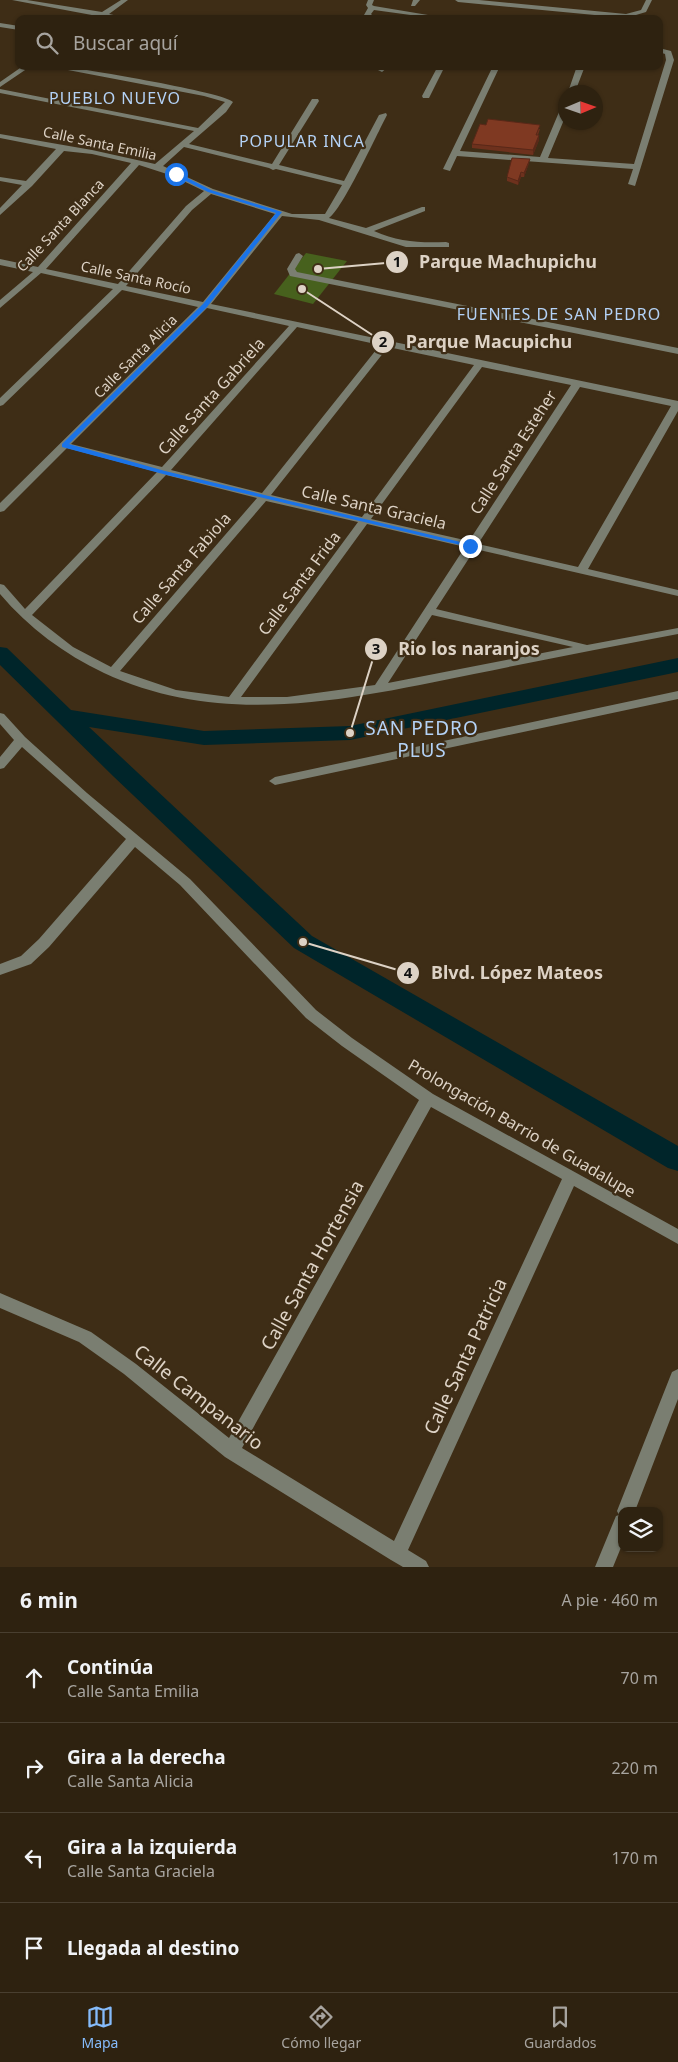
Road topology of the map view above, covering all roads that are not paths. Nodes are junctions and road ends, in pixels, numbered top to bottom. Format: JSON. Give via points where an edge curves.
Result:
{"nodes":[{"id":1,"x":15,"y":0,"type":"edge"},
{"id":2,"x":124,"y":0,"type":"edge"},
{"id":3,"x":458,"y":0,"type":"edge"},
{"id":4,"x":569,"y":0,"type":"edge"},
{"id":5,"x":648,"y":0,"type":"edge"},
{"id":6,"x":487,"y":1,"type":"edge"},
{"id":7,"x":370,"y":2,"type":"edge"},
{"id":8,"x":564,"y":10,"type":"junction"},
{"id":9,"x":90,"y":15,"type":"edge"},
{"id":10,"x":103,"y":15,"type":"edge"},
{"id":11,"x":367,"y":15,"type":"edge"},
{"id":12,"x":425,"y":15,"type":"dead end"},
{"id":13,"x":588,"y":15,"type":"edge"},
{"id":14,"x":630,"y":15,"type":"edge"},
{"id":15,"x":0,"y":25,"type":"edge"},
{"id":16,"x":15,"y":27,"type":"edge"},
{"id":17,"x":663,"y":51,"type":"edge"},
{"id":18,"x":22,"y":70,"type":"edge"},
{"id":19,"x":72,"y":70,"type":"edge"},
{"id":20,"x":438,"y":70,"type":"edge"},
{"id":21,"x":495,"y":70,"type":"edge"},
{"id":22,"x":580,"y":70,"type":"edge"},
{"id":23,"x":574,"y":85,"type":"edge"},
{"id":24,"x":0,"y":86,"type":"edge"},
{"id":25,"x":0,"y":91,"type":"edge"},
{"id":26,"x":426,"y":96,"type":"dead end"},
{"id":27,"x":315,"y":101,"type":"dead end"},
{"id":28,"x":383,"y":115,"type":"dead end"},
{"id":29,"x":558,"y":124,"type":"edge"},
{"id":30,"x":200,"y":130,"type":"junction"},
{"id":31,"x":0,"y":136,"type":"edge"},
{"id":32,"x":184,"y":145,"type":"junction"},
{"id":33,"x":62,"y":148,"type":"junction"},
{"id":34,"x":455,"y":153,"type":"junction"},
{"id":35,"x":543,"y":160,"type":"junction"},
{"id":36,"x":137,"y":162,"type":"junction"},
{"id":37,"x":157,"y":167,"type":"junction"},
{"id":38,"x":638,"y":167,"type":"junction"},
{"id":39,"x":274,"y":168,"type":"junction"},
{"id":40,"x":447,"y":169,"type":"dead end"},
{"id":41,"x":0,"y":178,"type":"edge"},
{"id":42,"x":29,"y":184,"type":"junction"},
{"id":43,"x":348,"y":184,"type":"junction"},
{"id":44,"x":632,"y":184,"type":"dead end"},
{"id":45,"x":210,"y":191,"type":"junction"},
{"id":46,"x":422,"y":209,"type":"dead end"},
{"id":47,"x":280,"y":212,"type":"junction"},
{"id":48,"x":0,"y":213,"type":"edge"},
{"id":49,"x":319,"y":218,"type":"junction"},
{"id":50,"x":367,"y":231,"type":"junction"},
{"id":51,"x":446,"y":245,"type":"dead end"},
{"id":52,"x":299,"y":256,"type":"dead end"},
{"id":53,"x":0,"y":262,"type":"edge"},
{"id":54,"x":38,"y":271,"type":"junction"},
{"id":55,"x":120,"y":287,"type":"junction"},
{"id":56,"x":0,"y":305,"type":"edge"},
{"id":57,"x":205,"y":306,"type":"junction"},
{"id":58,"x":294,"y":325,"type":"junction"},
{"id":59,"x":385,"y":344,"type":"junction"},
{"id":60,"x":678,"y":351,"type":"edge"},
{"id":61,"x":480,"y":363,"type":"junction"},
{"id":62,"x":577,"y":384,"type":"junction"},
{"id":63,"x":0,"y":403,"type":"edge"},
{"id":64,"x":677,"y":405,"type":"edge"},
{"id":65,"x":64,"y":445,"type":"junction"},
{"id":66,"x":163,"y":472,"type":"junction"},
{"id":67,"x":264,"y":497,"type":"junction"},
{"id":68,"x":0,"y":509,"type":"edge"},
{"id":69,"x":366,"y":521,"type":"junction"},
{"id":70,"x":470,"y":546,"type":"junction"},
{"id":71,"x":581,"y":571,"type":"junction"},
{"id":72,"x":0,"y":587,"type":"edge"},
{"id":73,"x":678,"y":593,"type":"edge"},
{"id":74,"x":429,"y":611,"type":"junction"},
{"id":75,"x":24,"y":615,"type":"junction"},
{"id":76,"x":678,"y":631,"type":"edge"},
{"id":77,"x":588,"y":648,"type":"junction"},
{"id":78,"x":113,"y":672,"type":"junction"},
{"id":79,"x":379,"y":688,"type":"junction"},
{"id":80,"x":678,"y":695,"type":"edge"},
{"id":81,"x":232,"y":701,"type":"junction"},
{"id":82,"x":0,"y":717,"type":"edge"},
{"id":83,"x":21,"y":740,"type":"junction"},
{"id":84,"x":0,"y":765,"type":"edge"},
{"id":85,"x":275,"y":781,"type":"dead end"},
{"id":86,"x":134,"y":840,"type":"junction"},
{"id":87,"x":0,"y":970,"type":"edge"},
{"id":88,"x":428,"y":1098,"type":"junction"},
{"id":89,"x":571,"y":1176,"type":"junction"},
{"id":90,"x":678,"y":1236,"type":"edge"},
{"id":91,"x":0,"y":1300,"type":"edge"},
{"id":92,"x":678,"y":1377,"type":"edge"},
{"id":93,"x":231,"y":1451,"type":"junction"},
{"id":94,"x":628,"y":1507,"type":"edge"},
{"id":95,"x":618,"y":1532,"type":"edge"},
{"id":96,"x":397,"y":1554,"type":"junction"},
{"id":97,"x":420,"y":1567,"type":"edge"},
{"id":98,"x":604,"y":1567,"type":"edge"}],
"edges":[{"from":1,"to":9,"type":"street"},
{"from":2,"to":10,"type":"street"},
{"from":3,"to":6,"type":"street"},
{"from":4,"to":8,"type":"street"},
{"from":5,"to":14,"type":"street","via":[[644,11]]},
{"from":6,"to":8,"type":"street"},
{"from":7,"to":11,"type":"street"},
{"from":7,"to":12,"type":"street"},
{"from":8,"to":13,"type":"street"},
{"from":15,"to":16,"type":"street"},
{"from":17,"to":38,"type":"street","via":[[668,53],[670,60]]},
{"from":18,"to":24,"type":"street"},
{"from":19,"to":30,"type":"street","via":[[218,97],[228,102]]},
{"from":20,"to":26,"type":"street"},
{"from":21,"to":34,"type":"street"},
{"from":22,"to":23,"type":"street"},
{"from":25,"to":30,"type":"street"},
{"from":27,"to":39,"type":"street"},
{"from":28,"to":43,"type":"street"},
{"from":29,"to":35,"type":"street"},
{"from":30,"to":32,"type":"street"},
{"from":31,"to":33,"type":"street","name":"Calle Santa Emilia"},
{"from":32,"to":37,"type":"street"},
{"from":32,"to":39,"type":"street"},
{"from":33,"to":36,"type":"street","name":"Calle Santa Emilia"},
{"from":33,"to":42,"type":"street"},
{"from":34,"to":35,"type":"street"},
{"from":34,"to":40,"type":"street"},
{"from":35,"to":38,"type":"street"},
{"from":36,"to":37,"type":"street","name":"Calle Santa Emilia"},
{"from":36,"to":54,"type":"street","name":"Calle Santa Blanca"},
{"from":37,"to":45,"type":"street","name":"Calle Santa Emilia"},
{"from":38,"to":44,"type":"street"},
{"from":39,"to":43,"type":"street"},
{"from":41,"to":42,"type":"street"},
{"from":42,"to":48,"type":"street"},
{"from":43,"to":49,"type":"street","via":[[328,216]]},
{"from":45,"to":47,"type":"street","name":"Calle Santa Emilia"},
{"from":45,"to":55,"type":"street","via":[[190,208]]},
{"from":46,"to":50,"type":"street"},
{"from":47,"to":49,"type":"street","name":"Calle Santa Emilia"},
{"from":47,"to":57,"type":"street","name":"Calle Santa Alicia"},
{"from":49,"to":50,"type":"street","name":"Calle Santa Emilia"},
{"from":50,"to":51,"type":"street","name":"Calle Santa Emilia","via":[[406,246]]},
{"from":52,"to":60,"type":"street","via":[[291,269],[293,274]]},
{"from":53,"to":54,"type":"street","name":"Calle Santa Rocío"},
{"from":54,"to":55,"type":"street","name":"Calle Santa Rocío"},
{"from":54,"to":56,"type":"street","name":"Calle Santa Blanca"},
{"from":55,"to":57,"type":"street","name":"Calle Santa Rocío"},
{"from":55,"to":63,"type":"street"},
{"from":57,"to":58,"type":"street","name":"Calle Santa Rocío"},
{"from":57,"to":65,"type":"street","name":"Calle Santa Alicia"},
{"from":58,"to":59,"type":"street","name":"Calle Santa Rocío"},
{"from":58,"to":66,"type":"street","name":"Calle Santa Gabriela"},
{"from":59,"to":61,"type":"street","name":"Calle Santa Rocío"},
{"from":59,"to":67,"type":"street","name":"Calle Santa Fabiola"},
{"from":61,"to":62,"type":"street","name":"Calle Santa Rocío"},
{"from":61,"to":69,"type":"street","name":"Calle Santa Frida"},
{"from":62,"to":64,"type":"street","name":"Calle Santa Rocío"},
{"from":62,"to":70,"type":"street","name":"Calle Santa Esteher"},
{"from":64,"to":71,"type":"street"},
{"from":65,"to":66,"type":"street","name":"Calle Santa Graciela"},
{"from":65,"to":68,"type":"street","name":"Calle Santa Alicia"},
{"from":66,"to":67,"type":"street","name":"Calle Santa Graciela"},
{"from":66,"to":75,"type":"street","name":"Calle Santa Gabriela"},
{"from":67,"to":69,"type":"street","name":"Calle Santa Graciela"},
{"from":67,"to":78,"type":"street","name":"Calle Santa Fabiola"},
{"from":69,"to":70,"type":"street","name":"Calle Santa Graciela"},
{"from":69,"to":81,"type":"street","name":"Calle Santa Frida"},
{"from":70,"to":71,"type":"street","name":"Calle Santa Graciela"},
{"from":70,"to":74,"type":"street","name":"Calle Santa Esteher"},
{"from":71,"to":73,"type":"street","name":"Calle Santa Graciela"},
{"from":72,"to":75,"type":"street"},
{"from":74,"to":77,"type":"street"},
{"from":74,"to":79,"type":"street","name":"Calle Santa Esteher"},
{"from":75,"to":78,"type":"street","via":[[68,649]]},
{"from":76,"to":77,"type":"street"},
{"from":77,"to":79,"type":"street"},
{"from":78,"to":81,"type":"street","via":[[182,694]]},
{"from":79,"to":81,"type":"street","via":[[315,698]]},
{"from":80,"to":85,"type":"street"},
{"from":82,"to":83,"type":"street","name":"Prolongación Barrio de Guadalupe"},
{"from":83,"to":84,"type":"street"},
{"from":83,"to":86,"type":"street","name":"Prolongación Barrio de Guadalupe"},
{"from":86,"to":87,"type":"street","via":[[44,943],[26,960]]},
{"from":86,"to":88,"type":"street","name":"Prolongación Barrio de Guadalupe","via":[[185,882],[311,1014]]},
{"from":88,"to":89,"type":"street","name":"Prolongación Barrio de Guadalupe"},
{"from":88,"to":93,"type":"street","name":"Calle Santa Hortensia"},
{"from":89,"to":90,"type":"street","name":"Prolongación Barrio de Guadalupe"},
{"from":89,"to":96,"type":"street","name":"Calle Santa Patricia"},
{"from":91,"to":93,"type":"street","name":"Calle Campanario","via":[[84,1337],[130,1369]]},
{"from":92,"to":94,"type":"street"},
{"from":93,"to":96,"type":"street","name":"Calle Campanario"},
{"from":95,"to":98,"type":"street"},
{"from":96,"to":97,"type":"street","name":"Calle Campanario"}]}
